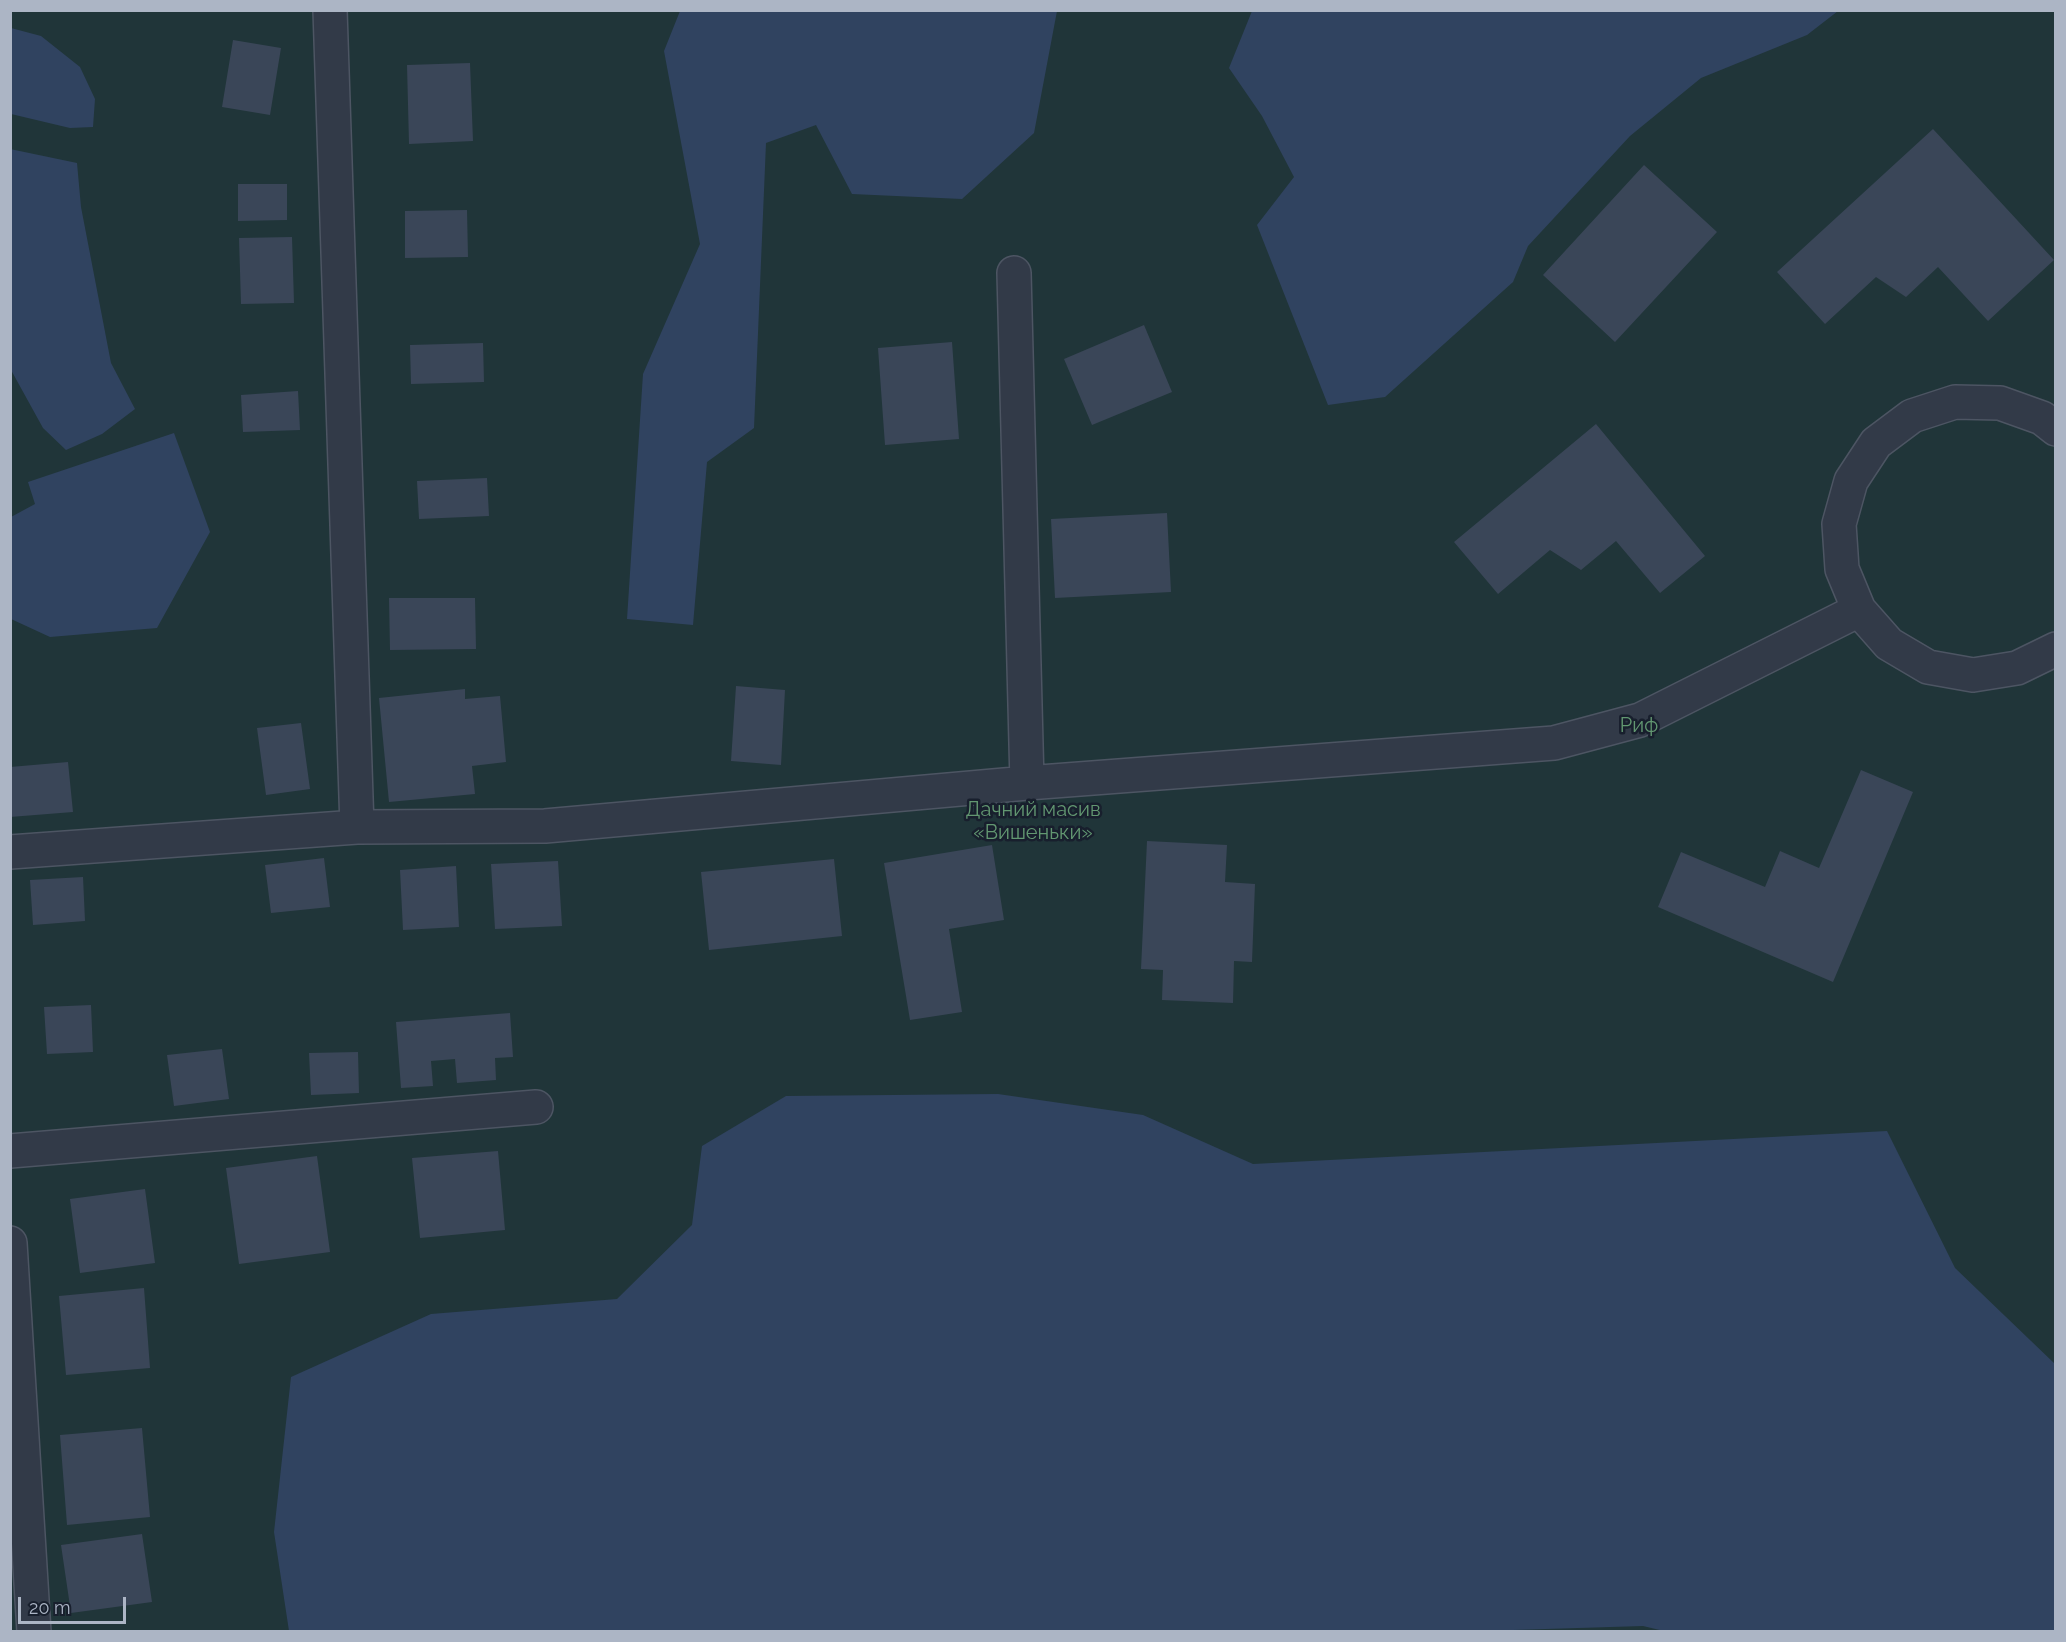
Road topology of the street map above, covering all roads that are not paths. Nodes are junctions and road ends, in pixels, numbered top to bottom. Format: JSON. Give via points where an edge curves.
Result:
{"nodes":[{"id":1,"x":330,"y":10,"type":"edge"},
{"id":2,"x":1014,"y":273,"type":"dead end"},
{"id":3,"x":2055,"y":429,"type":"edge"},
{"id":4,"x":1859,"y":610,"type":"junction"},
{"id":5,"x":2055,"y":649,"type":"edge"},
{"id":6,"x":1027,"y":783,"type":"junction"},
{"id":7,"x":357,"y":827,"type":"junction"},
{"id":8,"x":10,"y":852,"type":"edge"},
{"id":9,"x":536,"y":1107,"type":"dead end"},
{"id":10,"x":10,"y":1151,"type":"edge"},
{"id":11,"x":10,"y":1243,"type":"edge"},
{"id":12,"x":17,"y":1446,"type":"edge"},
{"id":13,"x":34,"y":1632,"type":"edge"}],
"edges":[{"from":1,"to":7,"type":"street"},
{"from":2,"to":6,"type":"street"},
{"from":3,"to":4,"type":"street","via":[[2042,418],[2000,403],[1954,402],[1912,416],[1876,443],[1851,481],[1839,524],[1842,568]]},
{"from":4,"to":5,"type":"street","via":[[1889,644],[1928,667],[1973,675],[2017,668]]},
{"from":4,"to":6,"type":"street","via":[[1641,720],[1554,743]]},
{"from":6,"to":7,"type":"street","via":[[545,826]]},
{"from":7,"to":8,"type":"street"},
{"from":9,"to":10,"type":"street"},
{"from":11,"to":12,"type":"street"},
{"from":12,"to":13,"type":"street"}]}
